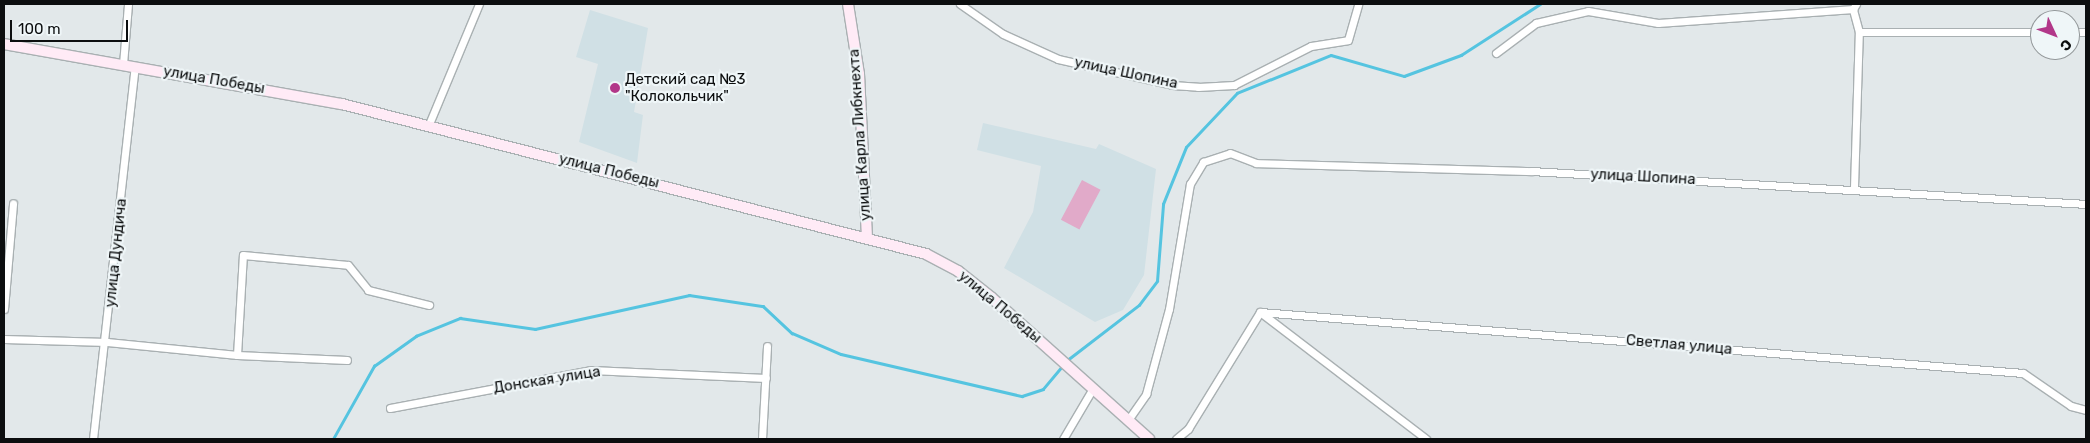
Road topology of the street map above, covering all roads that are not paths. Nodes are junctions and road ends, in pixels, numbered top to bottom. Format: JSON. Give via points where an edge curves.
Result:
{"nodes":[{"id":1,"x":128,"y":4,"type":"edge"},
{"id":2,"x":479,"y":4,"type":"edge"},
{"id":3,"x":848,"y":4,"type":"edge"},
{"id":4,"x":960,"y":4,"type":"edge"},
{"id":5,"x":1358,"y":4,"type":"edge"},
{"id":6,"x":1854,"y":6,"type":"edge"},
{"id":7,"x":1859,"y":32,"type":"junction"},
{"id":8,"x":2030,"y":32,"type":"edge"},
{"id":9,"x":4,"y":44,"type":"edge"},
{"id":10,"x":1496,"y":53,"type":"dead end"},
{"id":11,"x":123,"y":64,"type":"junction"},
{"id":12,"x":135,"y":66,"type":"junction"},
{"id":13,"x":429,"y":124,"type":"junction"},
{"id":14,"x":1854,"y":187,"type":"junction"},
{"id":15,"x":13,"y":203,"type":"dead end"},
{"id":16,"x":2086,"y":204,"type":"edge"},
{"id":17,"x":867,"y":237,"type":"junction"},
{"id":18,"x":429,"y":304,"type":"dead end"},
{"id":19,"x":4,"y":309,"type":"edge"},
{"id":20,"x":1260,"y":312,"type":"junction"},
{"id":21,"x":4,"y":339,"type":"edge"},
{"id":22,"x":107,"y":342,"type":"junction"},
{"id":23,"x":767,"y":346,"type":"dead end"},
{"id":24,"x":237,"y":355,"type":"junction"},
{"id":25,"x":347,"y":360,"type":"dead end"},
{"id":26,"x":766,"y":378,"type":"junction"},
{"id":27,"x":1093,"y":388,"type":"junction"},
{"id":28,"x":390,"y":408,"type":"dead end"},
{"id":29,"x":2086,"y":410,"type":"edge"},
{"id":30,"x":1128,"y":420,"type":"junction"},
{"id":31,"x":93,"y":439,"type":"edge"},
{"id":32,"x":762,"y":439,"type":"edge"},
{"id":33,"x":1063,"y":439,"type":"edge"},
{"id":34,"x":1149,"y":439,"type":"edge"},
{"id":35,"x":1176,"y":439,"type":"edge"},
{"id":36,"x":1426,"y":439,"type":"edge"}],
"edges":[{"from":1,"to":11,"type":"street"},
{"from":2,"to":13,"type":"street"},
{"from":3,"to":17,"type":"street","name":"улица Карла Либкнехта","via":[[859,74]]},
{"from":4,"to":5,"type":"street","name":"улица Шопина","via":[[1003,34],[1058,59],[1172,85],[1198,87],[1234,85],[1311,46],[1348,40]]},
{"from":6,"to":7,"type":"street"},
{"from":6,"to":10,"type":"street","via":[[1658,22],[1588,11],[1536,23]]},
{"from":7,"to":8,"type":"street"},
{"from":7,"to":14,"type":"street"},
{"from":9,"to":11,"type":"street","name":"улица Победы"},
{"from":11,"to":12,"type":"street","name":"улица Победы"},
{"from":12,"to":13,"type":"street","name":"улица Победы"},
{"from":12,"to":22,"type":"street","name":"улица Дундича"},
{"from":13,"to":17,"type":"street","name":"улица Победы"},
{"from":14,"to":16,"type":"street","name":"улица Шопина"},
{"from":14,"to":30,"type":"street","name":"улица Шопина","via":[[1256,163],[1230,153],[1203,162],[1190,184],[1169,309],[1146,394]]},
{"from":15,"to":19,"type":"street"},
{"from":17,"to":27,"type":"street","name":"улица Победы","via":[[926,254],[958,271]]},
{"from":18,"to":24,"type":"street","via":[[368,290],[348,265],[243,256]]},
{"from":20,"to":29,"type":"street","name":"Светлая улица","via":[[2023,373],[2071,406]]},
{"from":20,"to":35,"type":"street","via":[[1188,429]]},
{"from":20,"to":36,"type":"street"},
{"from":21,"to":22,"type":"street"},
{"from":22,"to":24,"type":"street"},
{"from":22,"to":31,"type":"street","name":"улица Дундича"},
{"from":23,"to":26,"type":"street"},
{"from":24,"to":25,"type":"street"},
{"from":26,"to":28,"type":"street","name":"Донская улица","via":[[591,370]]},
{"from":26,"to":32,"type":"street"},
{"from":27,"to":30,"type":"street","name":"улица Победы"},
{"from":27,"to":33,"type":"street"},
{"from":30,"to":34,"type":"street","name":"улица Победы"}]}
